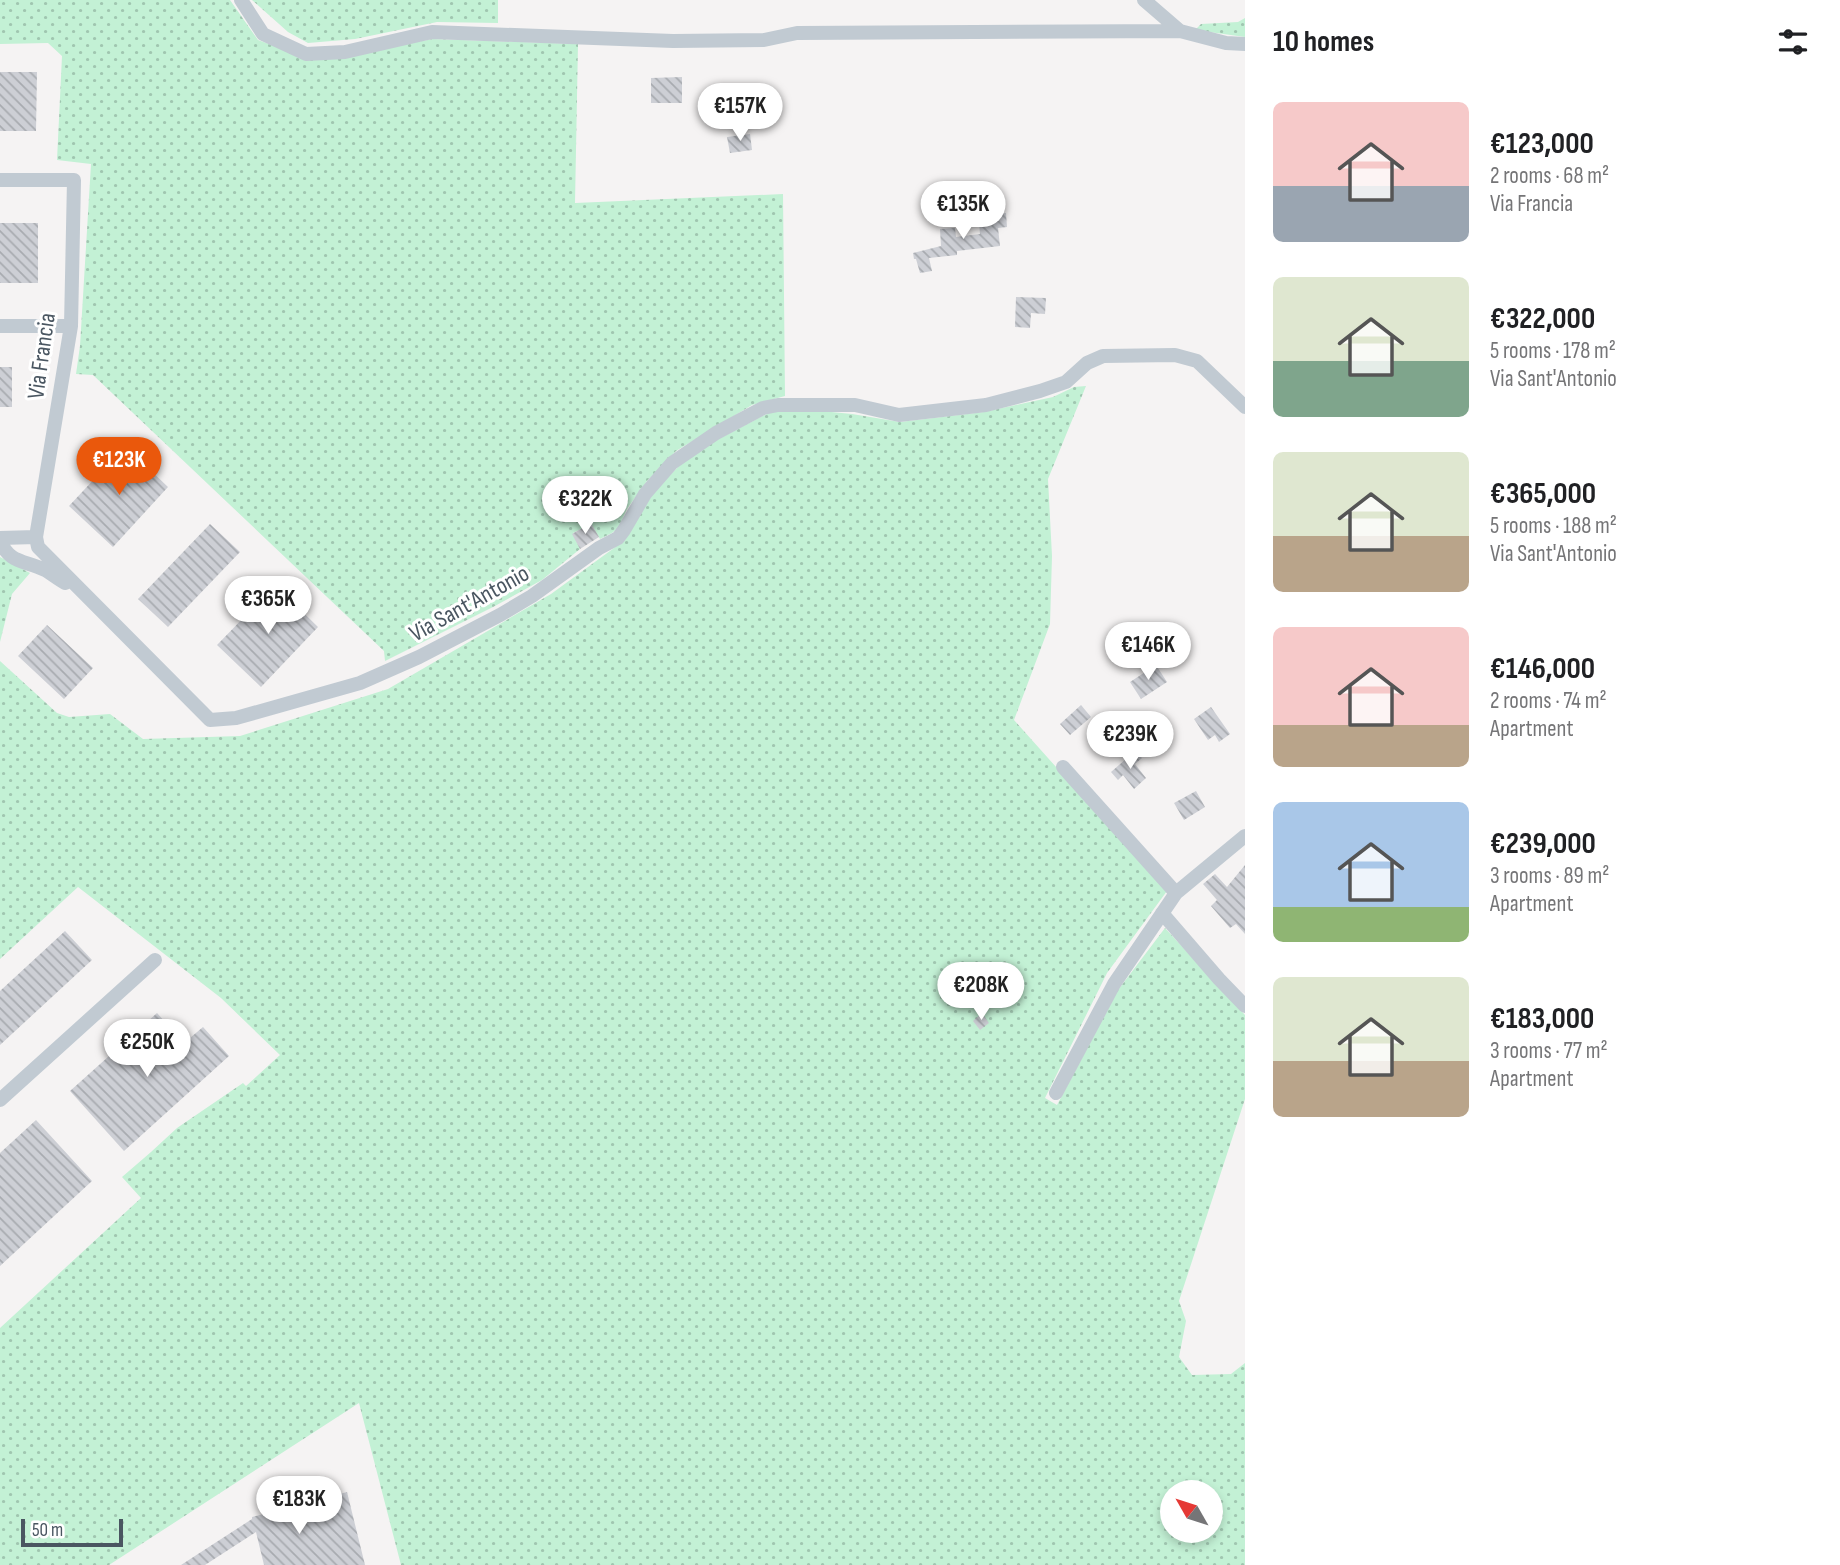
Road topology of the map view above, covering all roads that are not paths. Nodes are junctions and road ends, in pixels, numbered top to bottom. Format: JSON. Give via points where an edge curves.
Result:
{"nodes":[{"id":1,"x":241,"y":0,"type":"edge"},
{"id":2,"x":1144,"y":0,"type":"edge"},
{"id":3,"x":1180,"y":32,"type":"junction"},
{"id":4,"x":1245,"y":44,"type":"edge"},
{"id":5,"x":0,"y":180,"type":"edge"},
{"id":6,"x":0,"y":326,"type":"edge"},
{"id":7,"x":71,"y":326,"type":"junction"},
{"id":8,"x":1245,"y":407,"type":"edge"},
{"id":9,"x":0,"y":539,"type":"edge"},
{"id":10,"x":37,"y":542,"type":"junction"},
{"id":11,"x":27,"y":564,"type":"junction"},
{"id":12,"x":83,"y":595,"type":"junction"},
{"id":13,"x":1063,"y":767,"type":"dead end"},
{"id":14,"x":1245,"y":836,"type":"edge"},
{"id":15,"x":1176,"y":893,"type":"junction"},
{"id":16,"x":1162,"y":913,"type":"junction"},
{"id":17,"x":155,"y":960,"type":"dead end"},
{"id":18,"x":1245,"y":1006,"type":"edge"},
{"id":19,"x":1056,"y":1093,"type":"dead end"},
{"id":20,"x":0,"y":1100,"type":"edge"}],
"edges":[{"from":1,"to":3,"type":"street","via":[[263,34],[306,54],[345,52],[432,32],[673,41],[764,40],[797,33]]},
{"from":2,"to":3,"type":"street"},
{"from":3,"to":4,"type":"street"},
{"from":5,"to":7,"type":"street","name":"Via Francia","via":[[74,180]]},
{"from":6,"to":7,"type":"street"},
{"from":7,"to":10,"type":"street","name":"Via Francia"},
{"from":8,"to":12,"type":"street","name":"Via Sant'Antonio","via":[[1197,362],[1175,355],[1103,356],[1066,382],[986,405],[899,415],[855,405],[763,408],[672,463],[618,538],[500,615],[360,683],[236,718],[210,720]]},
{"from":9,"to":10,"type":"street"},
{"from":9,"to":11,"type":"street","via":[[9,556]]},
{"from":10,"to":11,"type":"street"},
{"from":10,"to":12,"type":"street"},
{"from":11,"to":12,"type":"street"},
{"from":13,"to":15,"type":"street"},
{"from":14,"to":15,"type":"street"},
{"from":15,"to":16,"type":"street"},
{"from":16,"to":18,"type":"street"},
{"from":16,"to":19,"type":"street","via":[[1114,984]]},
{"from":17,"to":20,"type":"street"}]}
